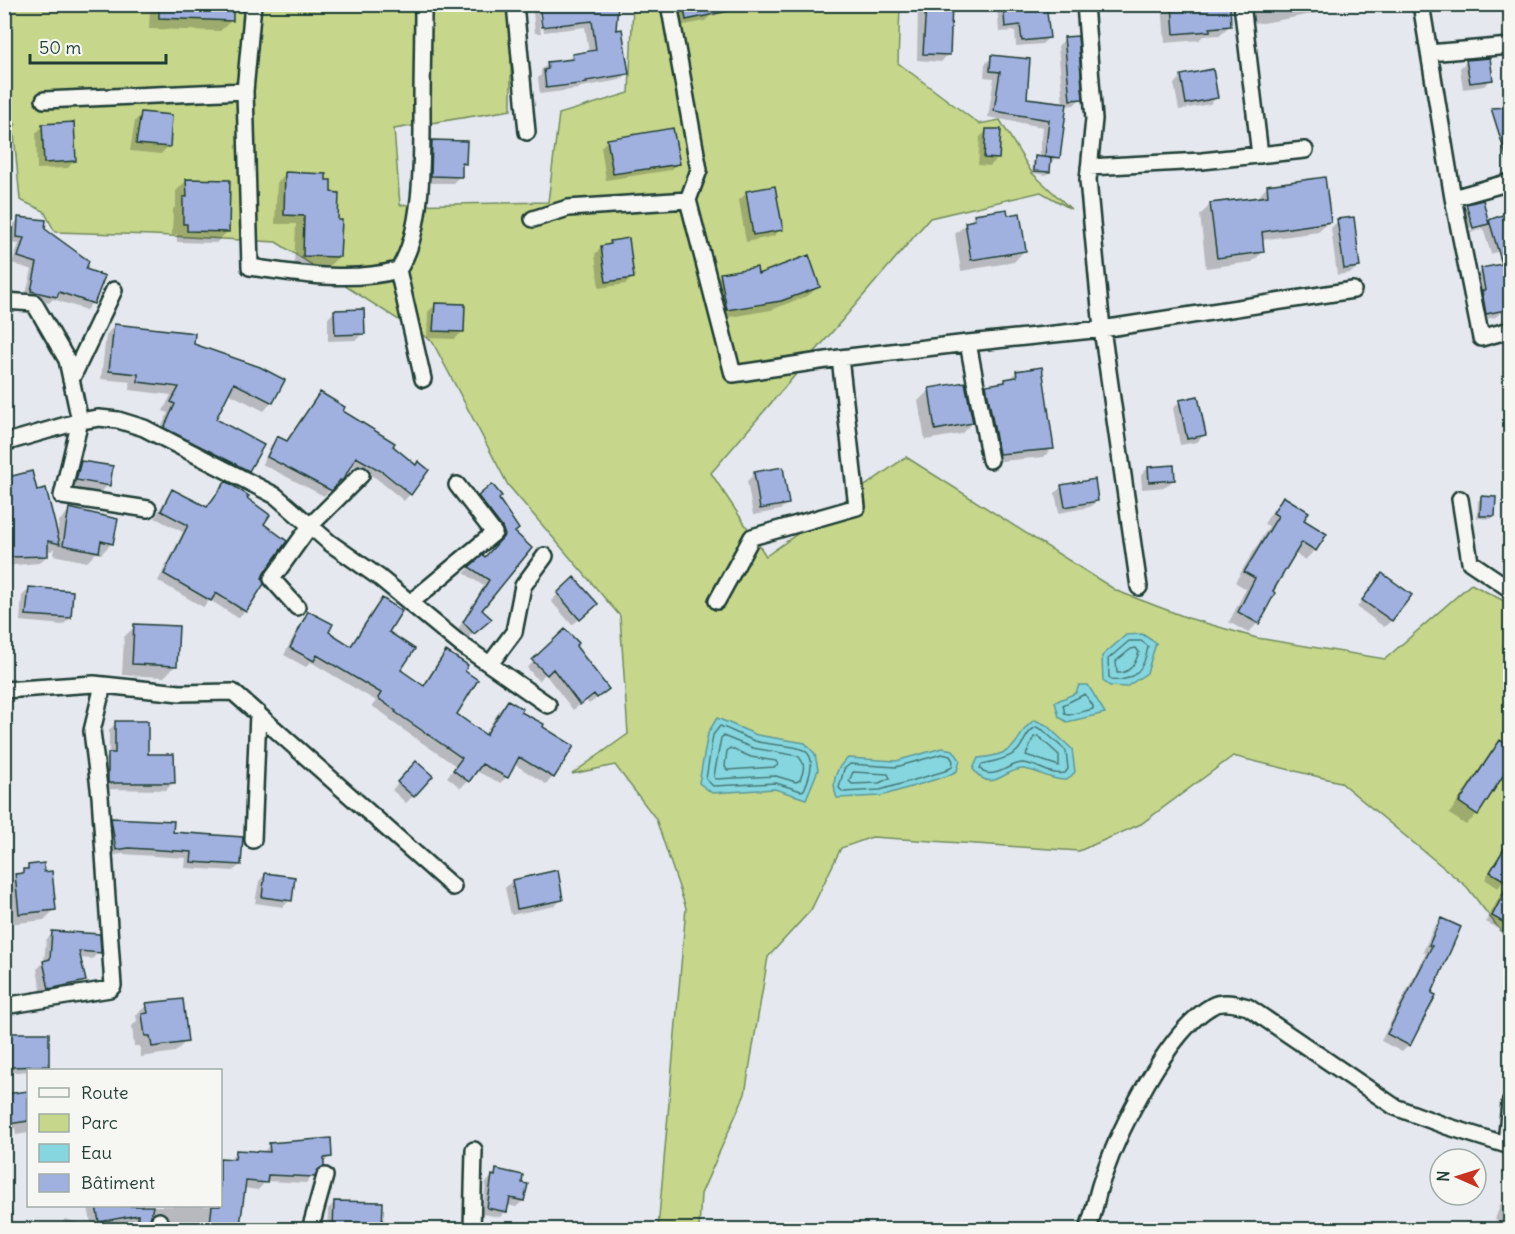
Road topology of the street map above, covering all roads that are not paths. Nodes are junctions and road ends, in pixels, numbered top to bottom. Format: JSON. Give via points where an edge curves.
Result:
{"nodes":[{"id":1,"x":253,"y":4,"type":"edge"},
{"id":2,"x":423,"y":4,"type":"edge"},
{"id":3,"x":514,"y":4,"type":"edge"},
{"id":4,"x":669,"y":4,"type":"edge"},
{"id":5,"x":1085,"y":4,"type":"edge"},
{"id":6,"x":1242,"y":4,"type":"edge"},
{"id":7,"x":1422,"y":4,"type":"edge"},
{"id":8,"x":1510,"y":46,"type":"edge"},
{"id":9,"x":1429,"y":53,"type":"junction"},
{"id":10,"x":245,"y":91,"type":"junction"},
{"id":11,"x":44,"y":100,"type":"dead end"},
{"id":12,"x":527,"y":132,"type":"dead end"},
{"id":13,"x":1305,"y":150,"type":"dead end"},
{"id":14,"x":1260,"y":154,"type":"junction"},
{"id":15,"x":1089,"y":167,"type":"junction"},
{"id":16,"x":1510,"y":182,"type":"edge"},
{"id":17,"x":1453,"y":198,"type":"junction"},
{"id":18,"x":688,"y":200,"type":"junction"},
{"id":19,"x":533,"y":219,"type":"dead end"},
{"id":20,"x":398,"y":270,"type":"junction"},
{"id":21,"x":114,"y":290,"type":"dead end"},
{"id":22,"x":1353,"y":291,"type":"dead end"},
{"id":23,"x":4,"y":301,"type":"edge"},
{"id":24,"x":1102,"y":329,"type":"junction"},
{"id":25,"x":1510,"y":330,"type":"edge"},
{"id":26,"x":968,"y":343,"type":"junction"},
{"id":27,"x":840,"y":358,"type":"junction"},
{"id":28,"x":423,"y":379,"type":"dead end"},
{"id":29,"x":71,"y":381,"type":"junction"},
{"id":30,"x":80,"y":421,"type":"junction"},
{"id":31,"x":4,"y":443,"type":"edge"},
{"id":32,"x":990,"y":460,"type":"dead end"},
{"id":33,"x":361,"y":475,"type":"dead end"},
{"id":34,"x":457,"y":485,"type":"dead end"},
{"id":35,"x":1461,"y":499,"type":"dead end"},
{"id":36,"x":148,"y":509,"type":"dead end"},
{"id":37,"x":310,"y":526,"type":"junction"},
{"id":38,"x":545,"y":556,"type":"dead end"},
{"id":39,"x":1139,"y":587,"type":"dead end"},
{"id":40,"x":1510,"y":589,"type":"edge"},
{"id":41,"x":717,"y":601,"type":"dead end"},
{"id":42,"x":410,"y":603,"type":"junction"},
{"id":43,"x":297,"y":607,"type":"dead end"},
{"id":44,"x":490,"y":664,"type":"junction"},
{"id":45,"x":103,"y":685,"type":"junction"},
{"id":46,"x":4,"y":690,"type":"edge"},
{"id":47,"x":548,"y":705,"type":"dead end"},
{"id":48,"x":258,"y":713,"type":"junction"},
{"id":49,"x":253,"y":840,"type":"dead end"},
{"id":50,"x":453,"y":887,"type":"dead end"},
{"id":51,"x":4,"y":1006,"type":"edge"},
{"id":52,"x":1510,"y":1103,"type":"edge"},
{"id":53,"x":1508,"y":1145,"type":"edge"},
{"id":54,"x":474,"y":1150,"type":"dead end"},
{"id":55,"x":325,"y":1176,"type":"dead end"},
{"id":56,"x":310,"y":1230,"type":"edge"},
{"id":57,"x":472,"y":1230,"type":"edge"},
{"id":58,"x":1087,"y":1230,"type":"edge"}],
"edges":[{"from":1,"to":10,"type":"street"},
{"from":2,"to":20,"type":"street","via":[[422,170],[413,235]]},
{"from":3,"to":12,"type":"street"},
{"from":4,"to":18,"type":"street","via":[[699,170]]},
{"from":5,"to":15,"type":"street","via":[[1094,119]]},
{"from":6,"to":14,"type":"street"},
{"from":7,"to":9,"type":"street"},
{"from":8,"to":9,"type":"street"},
{"from":9,"to":17,"type":"street"},
{"from":10,"to":11,"type":"street"},
{"from":10,"to":20,"type":"street","via":[[250,267],[339,276],[376,276]]},
{"from":13,"to":14,"type":"street"},
{"from":14,"to":15,"type":"street"},
{"from":15,"to":24,"type":"street"},
{"from":16,"to":17,"type":"street"},
{"from":17,"to":25,"type":"street","via":[[1481,338]]},
{"from":18,"to":19,"type":"street","via":[[568,208]]},
{"from":18,"to":27,"type":"street","via":[[733,374]]},
{"from":20,"to":28,"type":"street"},
{"from":21,"to":29,"type":"street"},
{"from":22,"to":24,"type":"street"},
{"from":23,"to":29,"type":"street","via":[[34,303],[67,360]]},
{"from":24,"to":26,"type":"street"},
{"from":24,"to":39,"type":"street"},
{"from":26,"to":27,"type":"street"},
{"from":26,"to":32,"type":"street"},
{"from":27,"to":41,"type":"street","via":[[857,507],[752,537]]},
{"from":29,"to":30,"type":"street"},
{"from":30,"to":31,"type":"street"},
{"from":30,"to":36,"type":"street","via":[[62,496]]},
{"from":30,"to":37,"type":"street","via":[[109,419],[144,428],[276,496]]},
{"from":33,"to":37,"type":"street"},
{"from":34,"to":42,"type":"street","via":[[494,533]]},
{"from":35,"to":40,"type":"street","via":[[1470,562]]},
{"from":37,"to":42,"type":"street"},
{"from":37,"to":43,"type":"street","via":[[272,579]]},
{"from":38,"to":44,"type":"street","via":[[523,586],[514,632]]},
{"from":42,"to":44,"type":"street"},
{"from":44,"to":47,"type":"street"},
{"from":45,"to":46,"type":"street"},
{"from":45,"to":48,"type":"street","via":[[180,693],[233,692]]},
{"from":45,"to":51,"type":"street","via":[[92,730],[114,986]]},
{"from":48,"to":49,"type":"street"},
{"from":48,"to":50,"type":"street"},
{"from":52,"to":53,"type":"street"},
{"from":53,"to":58,"type":"street","via":[[1395,1107],[1248,1007],[1214,1004],[1184,1029],[1142,1089],[1102,1177]]},
{"from":54,"to":57,"type":"street"},
{"from":55,"to":56,"type":"street"}]}
